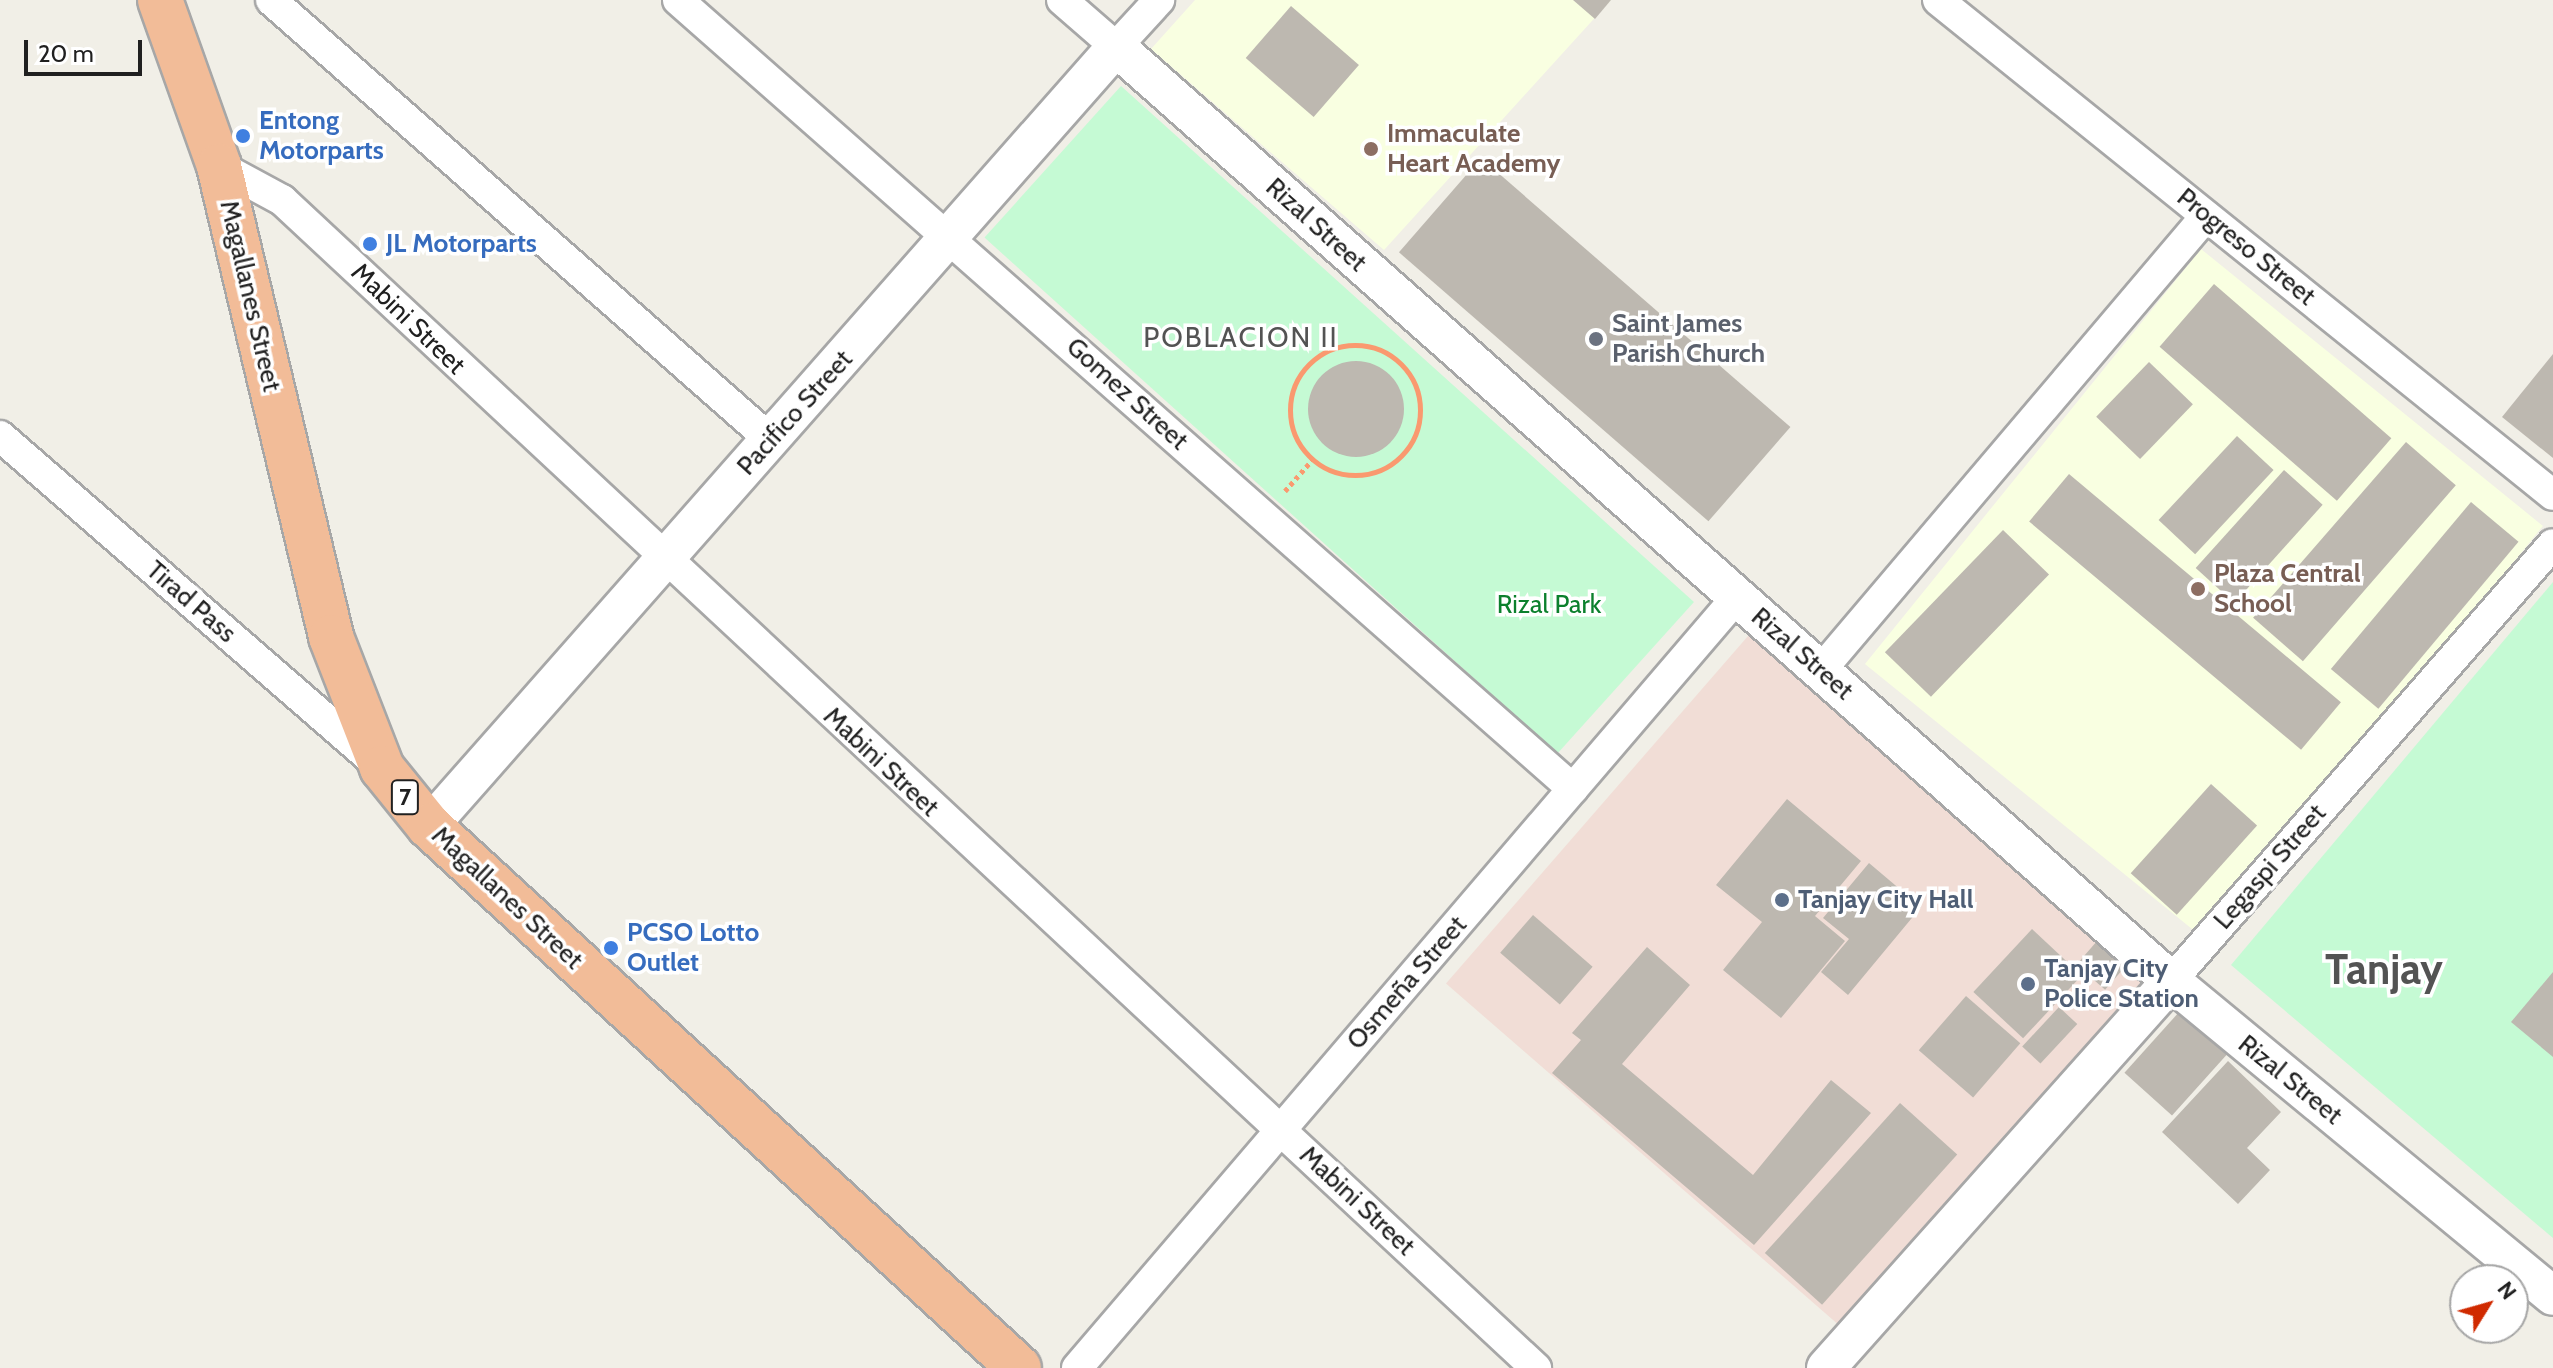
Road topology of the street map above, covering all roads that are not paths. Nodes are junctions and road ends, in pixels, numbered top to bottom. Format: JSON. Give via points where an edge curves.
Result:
{"nodes":[{"id":1,"x":160,"y":0,"type":"edge"},
{"id":2,"x":271,"y":0,"type":"edge"},
{"id":3,"x":678,"y":0,"type":"edge"},
{"id":4,"x":1062,"y":0,"type":"edge"},
{"id":5,"x":1159,"y":0,"type":"edge"},
{"id":6,"x":1938,"y":0,"type":"edge"},
{"id":7,"x":1116,"y":47,"type":"junction"},
{"id":8,"x":219,"y":166,"type":"junction"},
{"id":9,"x":2206,"y":216,"type":"junction"},
{"id":10,"x":951,"y":238,"type":"junction"},
{"id":11,"x":0,"y":436,"type":"edge"},
{"id":12,"x":772,"y":441,"type":"junction"},
{"id":13,"x":2553,"y":495,"type":"edge"},
{"id":14,"x":2553,"y":544,"type":"edge"},
{"id":15,"x":660,"y":559,"type":"junction"},
{"id":16,"x":1737,"y":597,"type":"junction"},
{"id":17,"x":1821,"y":670,"type":"junction"},
{"id":18,"x":382,"y":768,"type":"junction"},
{"id":19,"x":1573,"y":789,"type":"junction"},
{"id":20,"x":429,"y":826,"type":"junction"},
{"id":21,"x":2171,"y":981,"type":"junction"},
{"id":22,"x":1280,"y":1130,"type":"junction"},
{"id":23,"x":2553,"y":1296,"type":"edge"},
{"id":24,"x":1019,"y":1368,"type":"edge"},
{"id":25,"x":1077,"y":1368,"type":"edge"},
{"id":26,"x":1536,"y":1368,"type":"edge"},
{"id":27,"x":1826,"y":1368,"type":"edge"}],
"edges":[{"from":1,"to":8,"type":"highway","name":"Magallanes Street","number":"7"},
{"from":2,"to":12,"type":"street"},
{"from":3,"to":10,"type":"street","name":"Gomez Street"},
{"from":4,"to":7,"type":"street","name":"Rizal Street"},
{"from":5,"to":7,"type":"street","name":"Pacifico Street"},
{"from":6,"to":9,"type":"street","name":"Progreso Street"},
{"from":7,"to":10,"type":"street","name":"Pacifico Street"},
{"from":7,"to":16,"type":"street","name":"Rizal Street"},
{"from":8,"to":15,"type":"street","name":"Mabini Street","via":[[282,200]]},
{"from":8,"to":18,"type":"highway","name":"Magallanes Street","number":"7","via":[[331,637]]},
{"from":9,"to":13,"type":"street","name":"Progreso Street"},
{"from":9,"to":17,"type":"street"},
{"from":10,"to":12,"type":"street","name":"Pacifico Street"},
{"from":10,"to":19,"type":"street","name":"Gomez Street"},
{"from":11,"to":18,"type":"street","name":"Tirad Pass"},
{"from":12,"to":15,"type":"street","name":"Pacifico Street"},
{"from":14,"to":21,"type":"street","name":"Legaspi Street"},
{"from":15,"to":20,"type":"street","name":"Pacifico Street"},
{"from":15,"to":22,"type":"street","name":"Mabini Street"},
{"from":16,"to":17,"type":"street","name":"Rizal Street"},
{"from":16,"to":19,"type":"street","name":"Osmeña Street"},
{"from":17,"to":21,"type":"street","name":"Rizal Street"},
{"from":18,"to":20,"type":"highway","name":"Magallanes Street","number":"7"},
{"from":19,"to":22,"type":"street","name":"Osmeña Street"},
{"from":20,"to":24,"type":"highway","name":"Magallanes Street","number":"7"},
{"from":21,"to":23,"type":"street","name":"Rizal Street"},
{"from":21,"to":27,"type":"street","name":"Legaspi Street"},
{"from":22,"to":25,"type":"street","name":"Osmeña Street"},
{"from":22,"to":26,"type":"street","name":"Mabini Street"}]}
